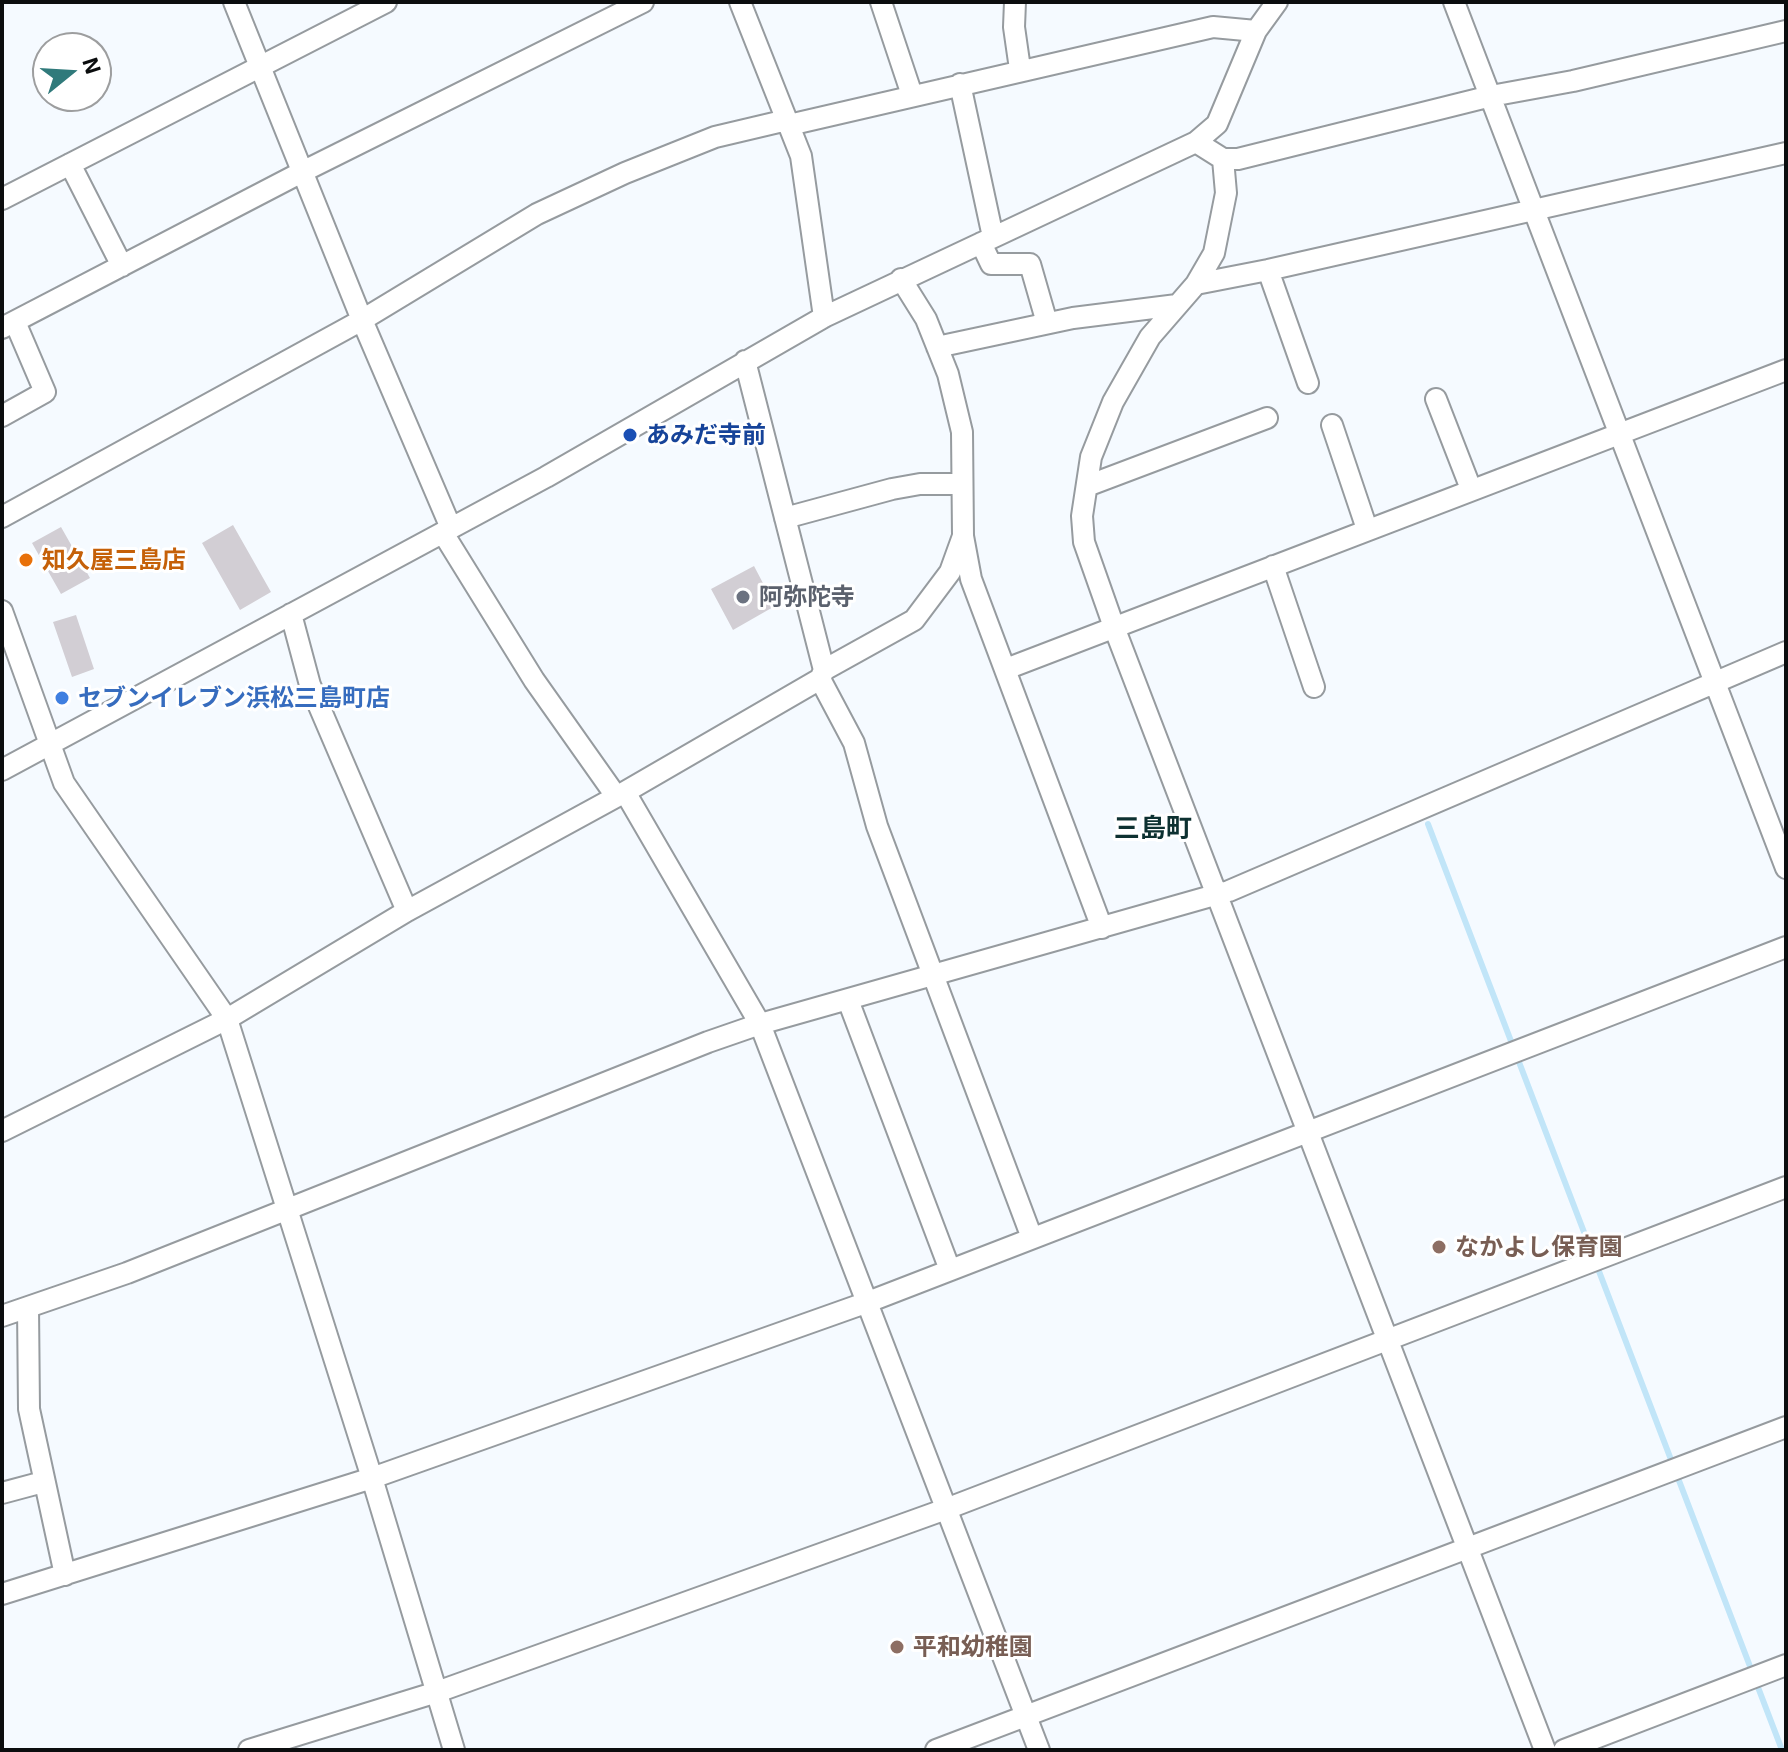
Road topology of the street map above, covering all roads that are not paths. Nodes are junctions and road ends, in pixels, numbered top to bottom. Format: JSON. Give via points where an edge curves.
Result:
{"nodes":[{"id":1,"x":234,"y":2,"type":"edge"},
{"id":2,"x":386,"y":2,"type":"edge"},
{"id":3,"x":643,"y":2,"type":"edge"},
{"id":4,"x":740,"y":2,"type":"edge"},
{"id":5,"x":881,"y":2,"type":"edge"},
{"id":6,"x":1015,"y":2,"type":"edge"},
{"id":7,"x":1277,"y":2,"type":"edge"},
{"id":8,"x":1454,"y":2,"type":"edge"},
{"id":9,"x":1256,"y":31,"type":"junction"},
{"id":10,"x":1786,"y":33,"type":"edge"},
{"id":11,"x":260,"y":67,"type":"junction"},
{"id":12,"x":1020,"y":69,"type":"junction"},
{"id":13,"x":960,"y":84,"type":"junction"},
{"id":14,"x":912,"y":95,"type":"junction"},
{"id":15,"x":1491,"y":96,"type":"junction"},
{"id":16,"x":788,"y":122,"type":"junction"},
{"id":17,"x":1196,"y":142,"type":"junction"},
{"id":18,"x":1786,"y":153,"type":"edge"},
{"id":19,"x":1223,"y":159,"type":"junction"},
{"id":20,"x":70,"y":164,"type":"junction"},
{"id":21,"x":302,"y":172,"type":"junction"},
{"id":22,"x":2,"y":199,"type":"edge"},
{"id":23,"x":1533,"y":209,"type":"junction"},
{"id":24,"x":987,"y":240,"type":"junction"},
{"id":25,"x":122,"y":266,"type":"junction"},
{"id":26,"x":1268,"y":270,"type":"junction"},
{"id":27,"x":901,"y":279,"type":"junction"},
{"id":28,"x":1196,"y":284,"type":"junction"},
{"id":29,"x":1177,"y":305,"type":"junction"},
{"id":30,"x":824,"y":317,"type":"junction"},
{"id":31,"x":362,"y":320,"type":"junction"},
{"id":32,"x":1047,"y":323,"type":"junction"},
{"id":33,"x":8,"y":325,"type":"edge"},
{"id":34,"x":937,"y":347,"type":"junction"},
{"id":35,"x":745,"y":361,"type":"junction"},
{"id":36,"x":1786,"y":370,"type":"edge"},
{"id":37,"x":1308,"y":383,"type":"dead end"},
{"id":38,"x":1436,"y":399,"type":"dead end"},
{"id":39,"x":2,"y":416,"type":"edge"},
{"id":40,"x":1267,"y":418,"type":"dead end"},
{"id":41,"x":1332,"y":425,"type":"dead end"},
{"id":42,"x":1619,"y":433,"type":"junction"},
{"id":43,"x":962,"y":484,"type":"junction"},
{"id":44,"x":1087,"y":486,"type":"junction"},
{"id":45,"x":1471,"y":489,"type":"junction"},
{"id":46,"x":2,"y":517,"type":"edge"},
{"id":47,"x":785,"y":518,"type":"junction"},
{"id":48,"x":1367,"y":529,"type":"junction"},
{"id":49,"x":447,"y":531,"type":"junction"},
{"id":50,"x":963,"y":536,"type":"junction"},
{"id":51,"x":1273,"y":566,"type":"junction"},
{"id":52,"x":2,"y":611,"type":"edge"},
{"id":53,"x":291,"y":614,"type":"junction"},
{"id":54,"x":1114,"y":627,"type":"junction"},
{"id":55,"x":1786,"y":652,"type":"edge"},
{"id":56,"x":1006,"y":669,"type":"junction"},
{"id":57,"x":822,"y":674,"type":"junction"},
{"id":58,"x":1715,"y":683,"type":"junction"},
{"id":59,"x":1314,"y":687,"type":"dead end"},
{"id":60,"x":50,"y":744,"type":"junction"},
{"id":61,"x":2,"y":770,"type":"edge"},
{"id":62,"x":621,"y":794,"type":"junction"},
{"id":63,"x":1786,"y":868,"type":"edge"},
{"id":64,"x":1217,"y":895,"type":"junction"},
{"id":65,"x":407,"y":911,"type":"junction"},
{"id":66,"x":1102,"y":928,"type":"junction"},
{"id":67,"x":1786,"y":947,"type":"edge"},
{"id":68,"x":933,"y":975,"type":"junction"},
{"id":69,"x":848,"y":1000,"type":"junction"},
{"id":70,"x":227,"y":1019,"type":"junction"},
{"id":71,"x":760,"y":1024,"type":"junction"},
{"id":72,"x":2,"y":1131,"type":"edge"},
{"id":73,"x":1307,"y":1131,"type":"junction"},
{"id":74,"x":1786,"y":1187,"type":"edge"},
{"id":75,"x":287,"y":1210,"type":"junction"},
{"id":76,"x":1032,"y":1238,"type":"junction"},
{"id":77,"x":950,"y":1270,"type":"junction"},
{"id":78,"x":868,"y":1302,"type":"junction"},
{"id":79,"x":28,"y":1307,"type":"junction"},
{"id":80,"x":2,"y":1316,"type":"edge"},
{"id":81,"x":1387,"y":1339,"type":"junction"},
{"id":82,"x":1786,"y":1427,"type":"edge"},
{"id":83,"x":372,"y":1478,"type":"junction"},
{"id":84,"x":43,"y":1482,"type":"junction"},
{"id":85,"x":2,"y":1493,"type":"edge"},
{"id":86,"x":946,"y":1509,"type":"junction"},
{"id":87,"x":1468,"y":1548,"type":"junction"},
{"id":88,"x":65,"y":1575,"type":"junction"},
{"id":89,"x":2,"y":1594,"type":"edge"},
{"id":90,"x":1786,"y":1665,"type":"edge"},
{"id":91,"x":437,"y":1692,"type":"junction"},
{"id":92,"x":1026,"y":1717,"type":"junction"},
{"id":93,"x":249,"y":1750,"type":"edge"},
{"id":94,"x":454,"y":1750,"type":"edge"},
{"id":95,"x":936,"y":1750,"type":"edge"},
{"id":96,"x":1039,"y":1750,"type":"edge"},
{"id":97,"x":1545,"y":1750,"type":"edge"},
{"id":98,"x":1564,"y":1750,"type":"edge"}],
"edges":[{"from":1,"to":11,"type":"street"},
{"from":2,"to":11,"type":"street"},
{"from":3,"to":21,"type":"street"},
{"from":4,"to":16,"type":"street"},
{"from":5,"to":14,"type":"street"},
{"from":6,"to":12,"type":"street"},
{"from":7,"to":9,"type":"street"},
{"from":8,"to":15,"type":"street"},
{"from":9,"to":12,"type":"street","via":[[1213,27]]},
{"from":9,"to":17,"type":"street","via":[[1217,124]]},
{"from":10,"to":15,"type":"street"},
{"from":11,"to":20,"type":"street"},
{"from":11,"to":21,"type":"street"},
{"from":12,"to":13,"type":"street"},
{"from":13,"to":14,"type":"street"},
{"from":13,"to":24,"type":"street"},
{"from":14,"to":16,"type":"street"},
{"from":15,"to":19,"type":"street"},
{"from":15,"to":23,"type":"street"},
{"from":16,"to":30,"type":"street","via":[[801,156]]},
{"from":16,"to":31,"type":"street","via":[[715,137],[625,173],[537,214]]},
{"from":17,"to":19,"type":"street"},
{"from":17,"to":24,"type":"street"},
{"from":18,"to":23,"type":"street"},
{"from":19,"to":28,"type":"street","via":[[1226,193],[1214,253]]},
{"from":20,"to":22,"type":"street"},
{"from":20,"to":25,"type":"street"},
{"from":21,"to":25,"type":"street"},
{"from":21,"to":31,"type":"street"},
{"from":23,"to":26,"type":"street"},
{"from":23,"to":42,"type":"street"},
{"from":24,"to":27,"type":"street"},
{"from":24,"to":32,"type":"street","via":[[991,264],[1030,264]]},
{"from":25,"to":33,"type":"street"},
{"from":26,"to":28,"type":"street"},
{"from":26,"to":37,"type":"street"},
{"from":27,"to":30,"type":"street"},
{"from":27,"to":34,"type":"street"},
{"from":28,"to":29,"type":"street"},
{"from":29,"to":32,"type":"street"},
{"from":29,"to":44,"type":"street","via":[[1150,337],[1113,402],[1091,457]]},
{"from":30,"to":35,"type":"street"},
{"from":31,"to":46,"type":"street"},
{"from":31,"to":49,"type":"street"},
{"from":32,"to":34,"type":"street"},
{"from":33,"to":39,"type":"street","via":[[45,392]]},
{"from":34,"to":43,"type":"street","via":[[962,432]]},
{"from":35,"to":47,"type":"street"},
{"from":35,"to":49,"type":"street"},
{"from":36,"to":42,"type":"street"},
{"from":38,"to":45,"type":"street"},
{"from":40,"to":44,"type":"street"},
{"from":41,"to":48,"type":"street"},
{"from":42,"to":45,"type":"street"},
{"from":42,"to":58,"type":"street"},
{"from":43,"to":47,"type":"street","via":[[892,489]]},
{"from":43,"to":50,"type":"street"},
{"from":44,"to":54,"type":"street","via":[[1084,542]]},
{"from":45,"to":48,"type":"street"},
{"from":47,"to":57,"type":"street"},
{"from":48,"to":51,"type":"street"},
{"from":49,"to":53,"type":"street"},
{"from":49,"to":62,"type":"street","via":[[534,680]]},
{"from":50,"to":56,"type":"street","via":[[971,579]]},
{"from":50,"to":57,"type":"street","via":[[950,572],[914,620]]},
{"from":51,"to":54,"type":"street"},
{"from":51,"to":59,"type":"street"},
{"from":52,"to":60,"type":"street"},
{"from":53,"to":60,"type":"street"},
{"from":53,"to":65,"type":"street","via":[[310,685]]},
{"from":54,"to":56,"type":"street"},
{"from":54,"to":64,"type":"street"},
{"from":55,"to":58,"type":"street"},
{"from":56,"to":66,"type":"street"},
{"from":57,"to":62,"type":"street"},
{"from":57,"to":68,"type":"street","via":[[854,743],[877,826]]},
{"from":58,"to":63,"type":"street"},
{"from":58,"to":64,"type":"street"},
{"from":60,"to":61,"type":"street"},
{"from":60,"to":70,"type":"street","via":[[64,783]]},
{"from":62,"to":65,"type":"street"},
{"from":62,"to":71,"type":"street"},
{"from":64,"to":66,"type":"street"},
{"from":64,"to":73,"type":"street"},
{"from":65,"to":70,"type":"street"},
{"from":66,"to":68,"type":"street"},
{"from":67,"to":73,"type":"street"},
{"from":68,"to":69,"type":"street"},
{"from":68,"to":76,"type":"street"},
{"from":69,"to":71,"type":"street"},
{"from":69,"to":77,"type":"street"},
{"from":70,"to":72,"type":"street"},
{"from":70,"to":75,"type":"street"},
{"from":71,"to":75,"type":"street"},
{"from":71,"to":78,"type":"street"},
{"from":73,"to":76,"type":"street"},
{"from":73,"to":81,"type":"street"},
{"from":74,"to":81,"type":"street"},
{"from":75,"to":79,"type":"street"},
{"from":75,"to":83,"type":"street"},
{"from":76,"to":77,"type":"street"},
{"from":77,"to":78,"type":"street"},
{"from":78,"to":83,"type":"street"},
{"from":78,"to":86,"type":"street"},
{"from":79,"to":80,"type":"street"},
{"from":79,"to":84,"type":"street","via":[[29,1409]]},
{"from":81,"to":86,"type":"street"},
{"from":81,"to":87,"type":"street"},
{"from":82,"to":87,"type":"street"},
{"from":83,"to":88,"type":"street"},
{"from":83,"to":91,"type":"street"},
{"from":84,"to":85,"type":"street"},
{"from":84,"to":88,"type":"street"},
{"from":86,"to":91,"type":"street"},
{"from":86,"to":92,"type":"street"},
{"from":87,"to":92,"type":"street"},
{"from":87,"to":97,"type":"street"},
{"from":88,"to":89,"type":"street"},
{"from":90,"to":98,"type":"street"},
{"from":91,"to":93,"type":"street"},
{"from":91,"to":94,"type":"street"},
{"from":92,"to":95,"type":"street"},
{"from":92,"to":96,"type":"street"}]}
